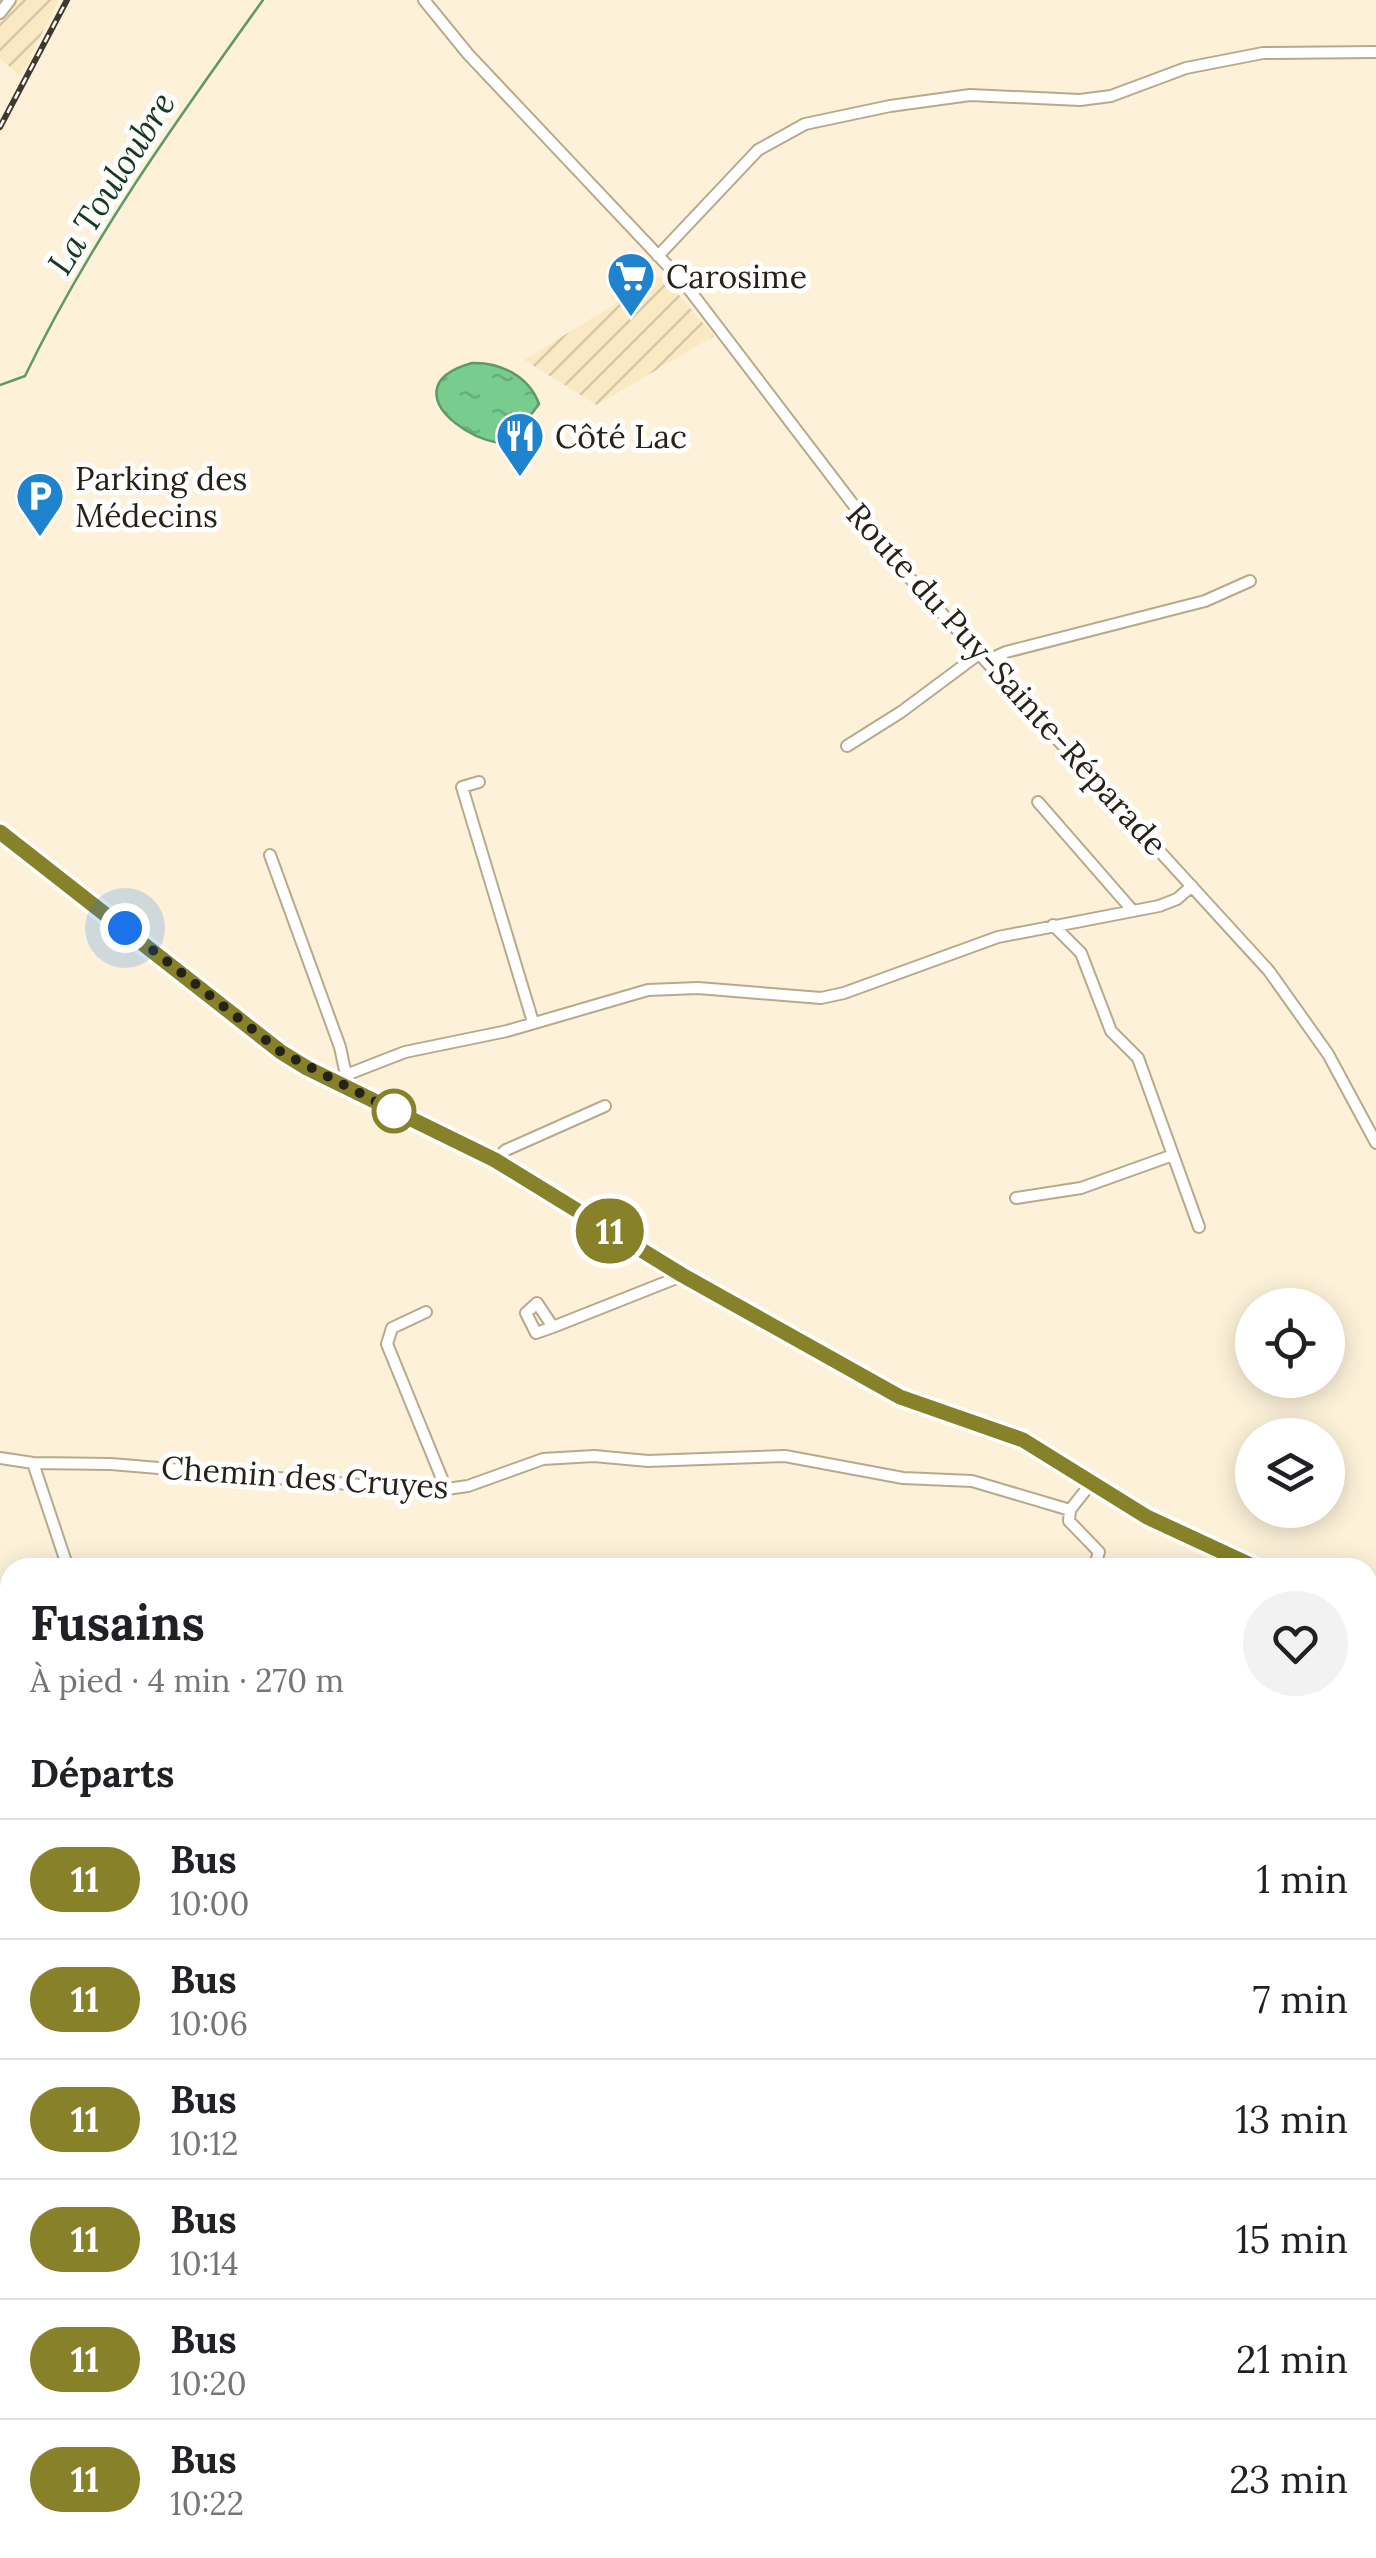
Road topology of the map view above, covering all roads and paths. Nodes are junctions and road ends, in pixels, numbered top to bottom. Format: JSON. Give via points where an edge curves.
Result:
{"nodes":[{"id":1,"x":10,"y":0,"type":"edge"},
{"id":2,"x":424,"y":0,"type":"edge"},
{"id":3,"x":0,"y":13,"type":"edge"},
{"id":4,"x":1376,"y":52,"type":"edge"},
{"id":5,"x":658,"y":256,"type":"junction"},
{"id":6,"x":1250,"y":581,"type":"dead end"},
{"id":7,"x":983,"y":658,"type":"junction"},
{"id":8,"x":847,"y":746,"type":"dead end"},
{"id":9,"x":479,"y":782,"type":"dead end"},
{"id":10,"x":1038,"y":802,"type":"dead end"},
{"id":11,"x":0,"y":832,"type":"edge"},
{"id":12,"x":270,"y":856,"type":"dead end"},
{"id":13,"x":1192,"y":886,"type":"junction"},
{"id":14,"x":1133,"y":911,"type":"junction"},
{"id":15,"x":1053,"y":926,"type":"junction"},
{"id":16,"x":532,"y":1022,"type":"junction"},
{"id":17,"x":342,"y":1079,"type":"junction"},
{"id":18,"x":605,"y":1106,"type":"dead end"},
{"id":19,"x":1376,"y":1143,"type":"edge"},
{"id":20,"x":1173,"y":1156,"type":"junction"},
{"id":21,"x":495,"y":1160,"type":"junction"},
{"id":22,"x":1016,"y":1198,"type":"dead end"},
{"id":23,"x":1199,"y":1227,"type":"dead end"},
{"id":24,"x":682,"y":1275,"type":"junction"},
{"id":25,"x":426,"y":1312,"type":"dead end"},
{"id":26,"x":553,"y":1327,"type":"dead end"},
{"id":27,"x":0,"y":1458,"type":"edge"},
{"id":28,"x":33,"y":1463,"type":"junction"},
{"id":29,"x":1092,"y":1482,"type":"junction"},
{"id":30,"x":447,"y":1491,"type":"junction"},
{"id":31,"x":1070,"y":1510,"type":"junction"},
{"id":32,"x":65,"y":1558,"type":"edge"},
{"id":33,"x":1096,"y":1558,"type":"edge"},
{"id":34,"x":1236,"y":1558,"type":"edge"}],
"edges":[{"from":1,"to":3,"type":"street"},
{"from":2,"to":5,"type":"street","name":"Route du Puy-Sainte-Réparade"},
{"from":4,"to":5,"type":"street","via":[[1263,53],[1186,68],[1112,96],[970,95],[804,124],[758,150]]},
{"from":5,"to":7,"type":"street","name":"Route du Puy-Sainte-Réparade","via":[[876,537]]},
{"from":6,"to":7,"type":"street","via":[[1206,600]]},
{"from":7,"to":8,"type":"street"},
{"from":7,"to":13,"type":"street","name":"Route du Puy-Sainte-Réparade"},
{"from":9,"to":16,"type":"street","via":[[462,787]]},
{"from":10,"to":14,"type":"street"},
{"from":11,"to":17,"type":"main road","via":[[281,1052]]},
{"from":12,"to":17,"type":"street","via":[[340,1047]]},
{"from":13,"to":14,"type":"street","via":[[1177,899]]},
{"from":13,"to":19,"type":"street","name":"Route du Puy-Sainte-Réparade","via":[[1288,995]]},
{"from":14,"to":15,"type":"street"},
{"from":15,"to":16,"type":"street","via":[[998,937],[833,996],[648,990]]},
{"from":15,"to":20,"type":"street","via":[[1081,953],[1111,1032],[1138,1058]]},
{"from":16,"to":17,"type":"street","via":[[405,1052]]},
{"from":17,"to":21,"type":"main road"},
{"from":18,"to":21,"type":"street"},
{"from":20,"to":22,"type":"street","via":[[1081,1188]]},
{"from":20,"to":23,"type":"street"},
{"from":21,"to":24,"type":"main road"},
{"from":24,"to":26,"type":"street"},
{"from":24,"to":29,"type":"main road","via":[[900,1397],[1023,1440]]},
{"from":25,"to":30,"type":"street","via":[[392,1328],[387,1344]]},
{"from":27,"to":28,"type":"street","name":"Chemin des Cruyes"},
{"from":28,"to":30,"type":"street","name":"Chemin des Cruyes"},
{"from":28,"to":32,"type":"street"},
{"from":29,"to":31,"type":"street"},
{"from":29,"to":34,"type":"main road","via":[[1166,1527]]},
{"from":30,"to":31,"type":"street","name":"Chemin des Cruyes","via":[[543,1459],[785,1456],[903,1478],[972,1481]]},
{"from":31,"to":33,"type":"street","via":[[1069,1522]]}]}
